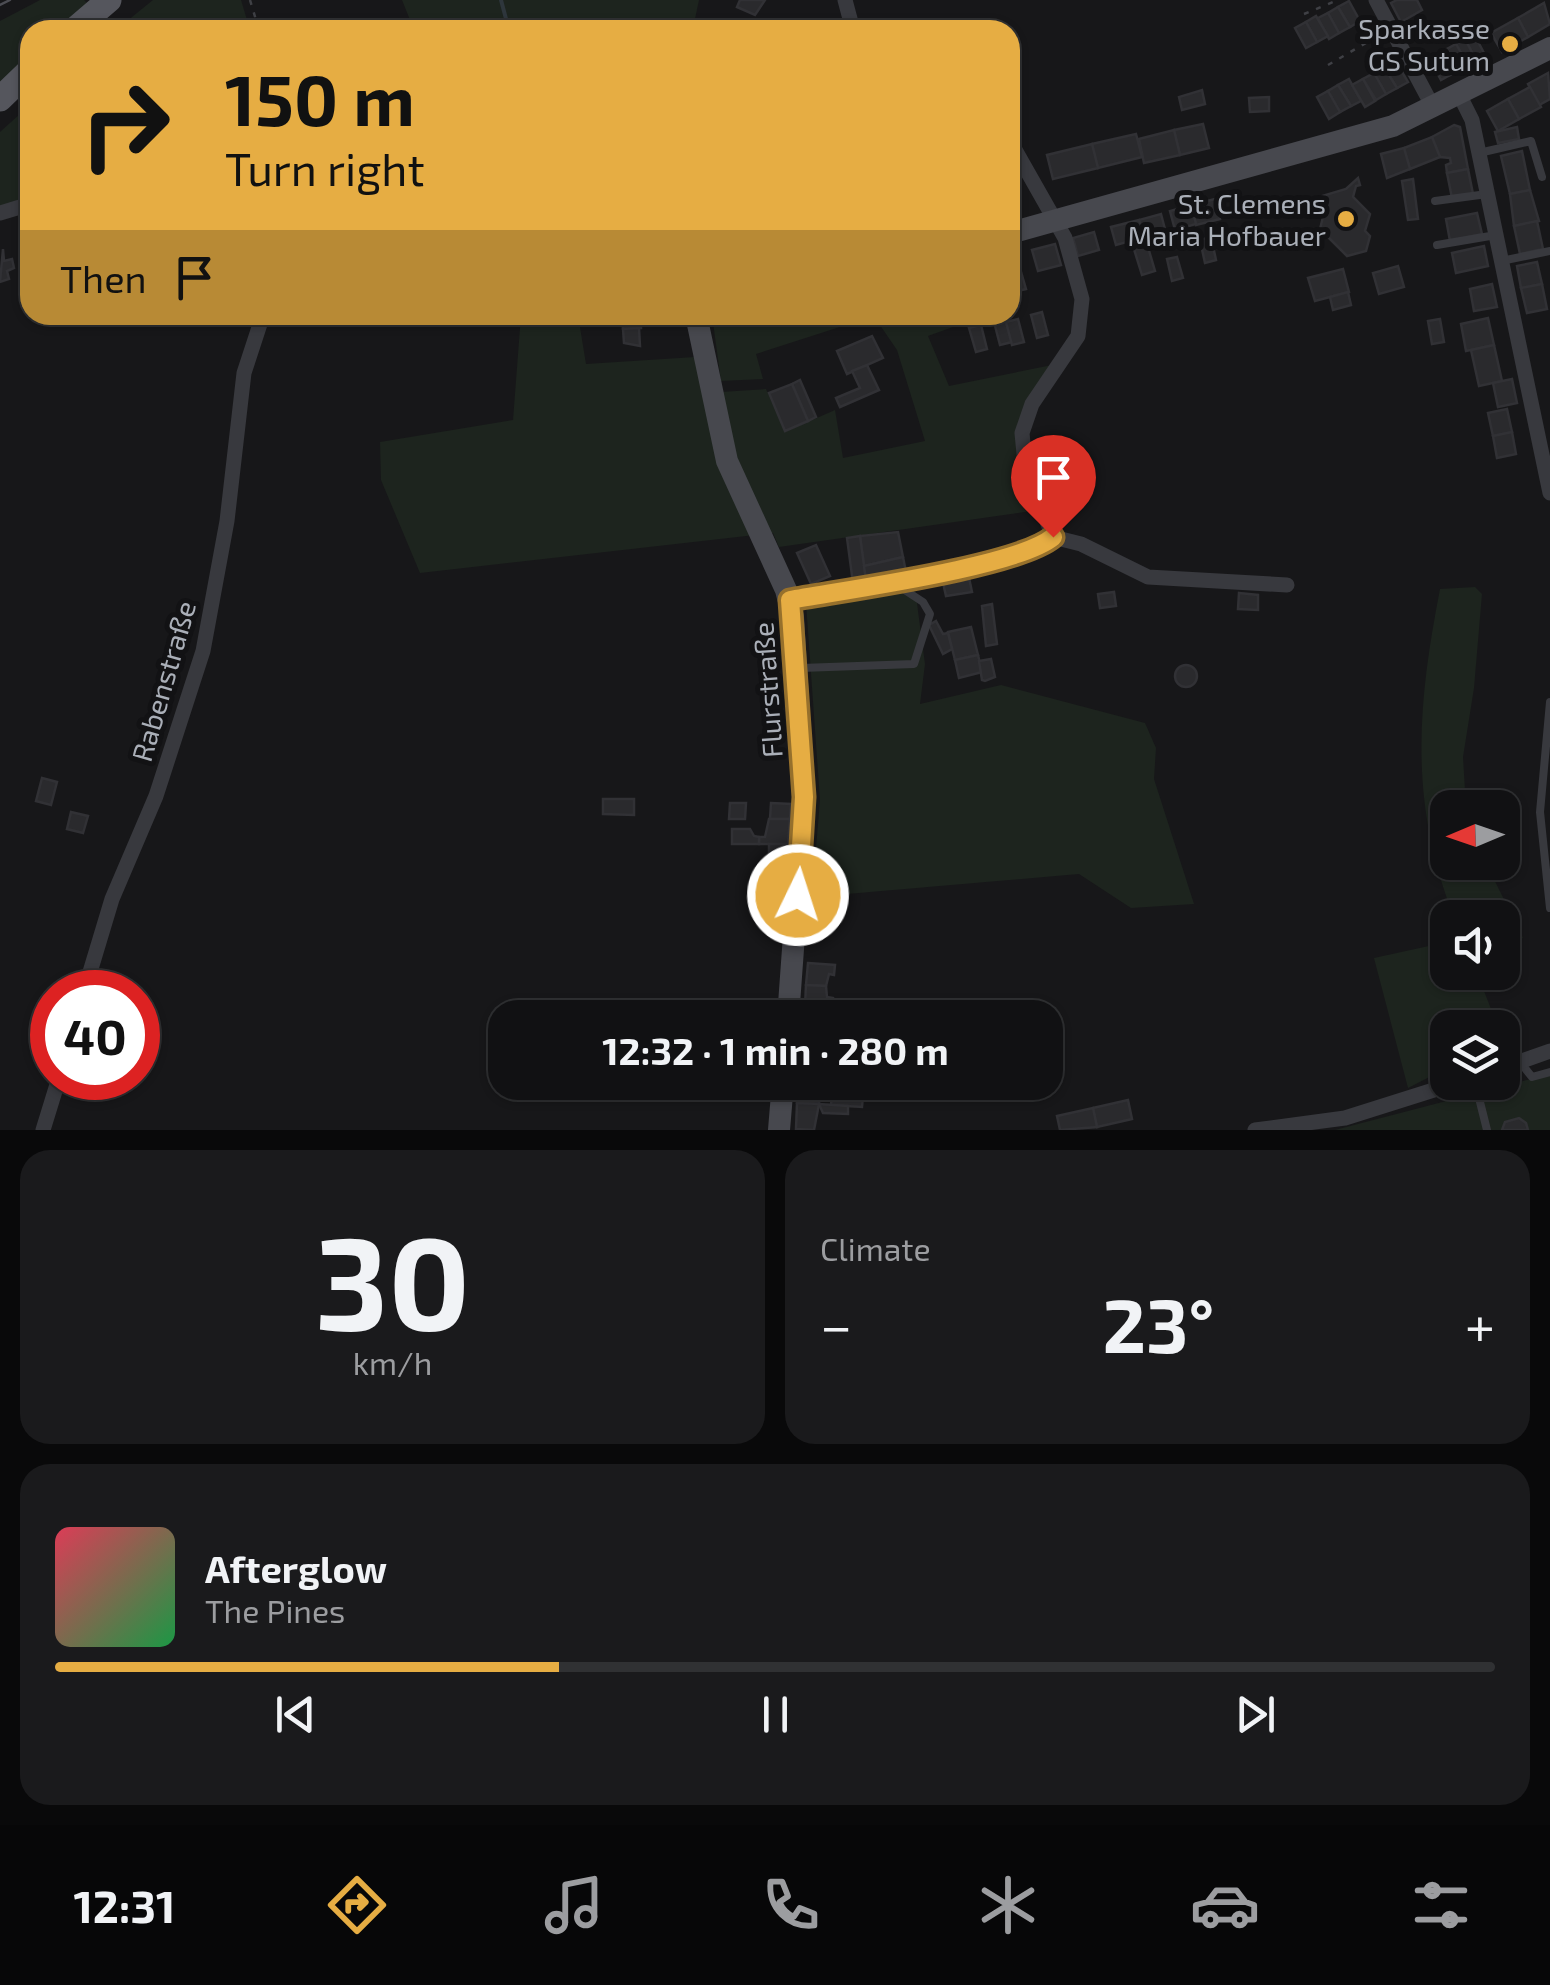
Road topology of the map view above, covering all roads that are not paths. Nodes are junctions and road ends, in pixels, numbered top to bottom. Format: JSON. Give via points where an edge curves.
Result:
{"nodes":[{"id":1,"x":109,"y":0,"type":"edge"},
{"id":2,"x":1376,"y":0,"type":"edge"},
{"id":3,"x":86,"y":20,"type":"edge"},
{"id":4,"x":1550,"y":48,"type":"edge"},
{"id":5,"x":20,"y":80,"type":"edge"},
{"id":6,"x":1460,"y":96,"type":"junction"},
{"id":7,"x":0,"y":99,"type":"edge"},
{"id":8,"x":1434,"y":109,"type":"junction"},
{"id":9,"x":1478,"y":153,"type":"junction"},
{"id":10,"x":1020,"y":158,"type":"edge"},
{"id":11,"x":1542,"y":177,"type":"dead end"},
{"id":12,"x":1487,"y":194,"type":"junction"},
{"id":13,"x":1435,"y":200,"type":"dead end"},
{"id":14,"x":1056,"y":221,"type":"junction"},
{"id":15,"x":1020,"y":230,"type":"edge"},
{"id":16,"x":1496,"y":236,"type":"junction"},
{"id":17,"x":1438,"y":245,"type":"dead end"},
{"id":18,"x":1550,"y":251,"type":"edge"},
{"id":19,"x":1501,"y":261,"type":"junction"},
{"id":20,"x":260,"y":325,"type":"edge"},
{"id":21,"x":698,"y":325,"type":"edge"},
{"id":22,"x":1550,"y":493,"type":"edge"},
{"id":23,"x":1053,"y":537,"type":"junction"},
{"id":24,"x":891,"y":582,"type":"junction"},
{"id":25,"x":1287,"y":586,"type":"dead end"},
{"id":26,"x":790,"y":600,"type":"junction"},
{"id":27,"x":797,"y":668,"type":"junction"},
{"id":28,"x":1550,"y":702,"type":"edge"},
{"id":29,"x":1550,"y":908,"type":"edge"},
{"id":30,"x":91,"y":970,"type":"edge"},
{"id":31,"x":789,"y":1000,"type":"edge"},
{"id":32,"x":1550,"y":1051,"type":"edge"},
{"id":33,"x":1520,"y":1062,"type":"joint"},
{"id":34,"x":1550,"y":1072,"type":"edge"},
{"id":35,"x":1430,"y":1091,"type":"edge"},
{"id":36,"x":52,"y":1100,"type":"edge"},
{"id":37,"x":782,"y":1100,"type":"edge"},
{"id":38,"x":1480,"y":1100,"type":"edge"},
{"id":39,"x":43,"y":1130,"type":"edge"},
{"id":40,"x":779,"y":1130,"type":"edge"},
{"id":41,"x":1255,"y":1130,"type":"edge"},
{"id":42,"x":1487,"y":1130,"type":"edge"}],
"edges":[{"from":1,"to":3,"type":"main road"},
{"from":2,"to":8,"type":"street"},
{"from":4,"to":6,"type":"street"},
{"from":5,"to":7,"type":"main road"},
{"from":6,"to":8,"type":"street"},
{"from":6,"to":9,"type":"street"},
{"from":8,"to":14,"type":"street","via":[[1352,140]]},
{"from":9,"to":11,"type":"lane","via":[[1530,141]]},
{"from":9,"to":12,"type":"street"},
{"from":10,"to":14,"type":"street"},
{"from":12,"to":13,"type":"lane"},
{"from":12,"to":16,"type":"street"},
{"from":14,"to":15,"type":"street"},
{"from":14,"to":23,"type":"street","via":[[1082,299],[1082,320],[1022,433],[1025,464]]},
{"from":16,"to":17,"type":"lane"},
{"from":16,"to":19,"type":"street"},
{"from":18,"to":19,"type":"lane"},
{"from":19,"to":22,"type":"street"},
{"from":20,"to":30,"type":"street","name":"Rabenstraße","via":[[244,373],[203,651]]},
{"from":21,"to":26,"type":"street","name":"Flurstraße","via":[[727,461]]},
{"from":23,"to":24,"type":"street","via":[[990,561]]},
{"from":23,"to":25,"type":"street","via":[[1148,577]]},
{"from":24,"to":26,"type":"street"},
{"from":24,"to":27,"type":"lane","via":[[928,610],[914,664]]},
{"from":26,"to":27,"type":"street","name":"Flurstraße"},
{"from":27,"to":31,"type":"street","name":"Flurstraße","via":[[804,797]]},
{"from":28,"to":29,"type":"lane","via":[[1540,812]]},
{"from":32,"to":33,"type":"street"},
{"from":33,"to":34,"type":"lane","via":[[1532,1077]]},
{"from":35,"to":41,"type":"street","via":[[1345,1118]]},
{"from":36,"to":39,"type":"street"},
{"from":37,"to":40,"type":"street"},
{"from":38,"to":42,"type":"lane"}]}
